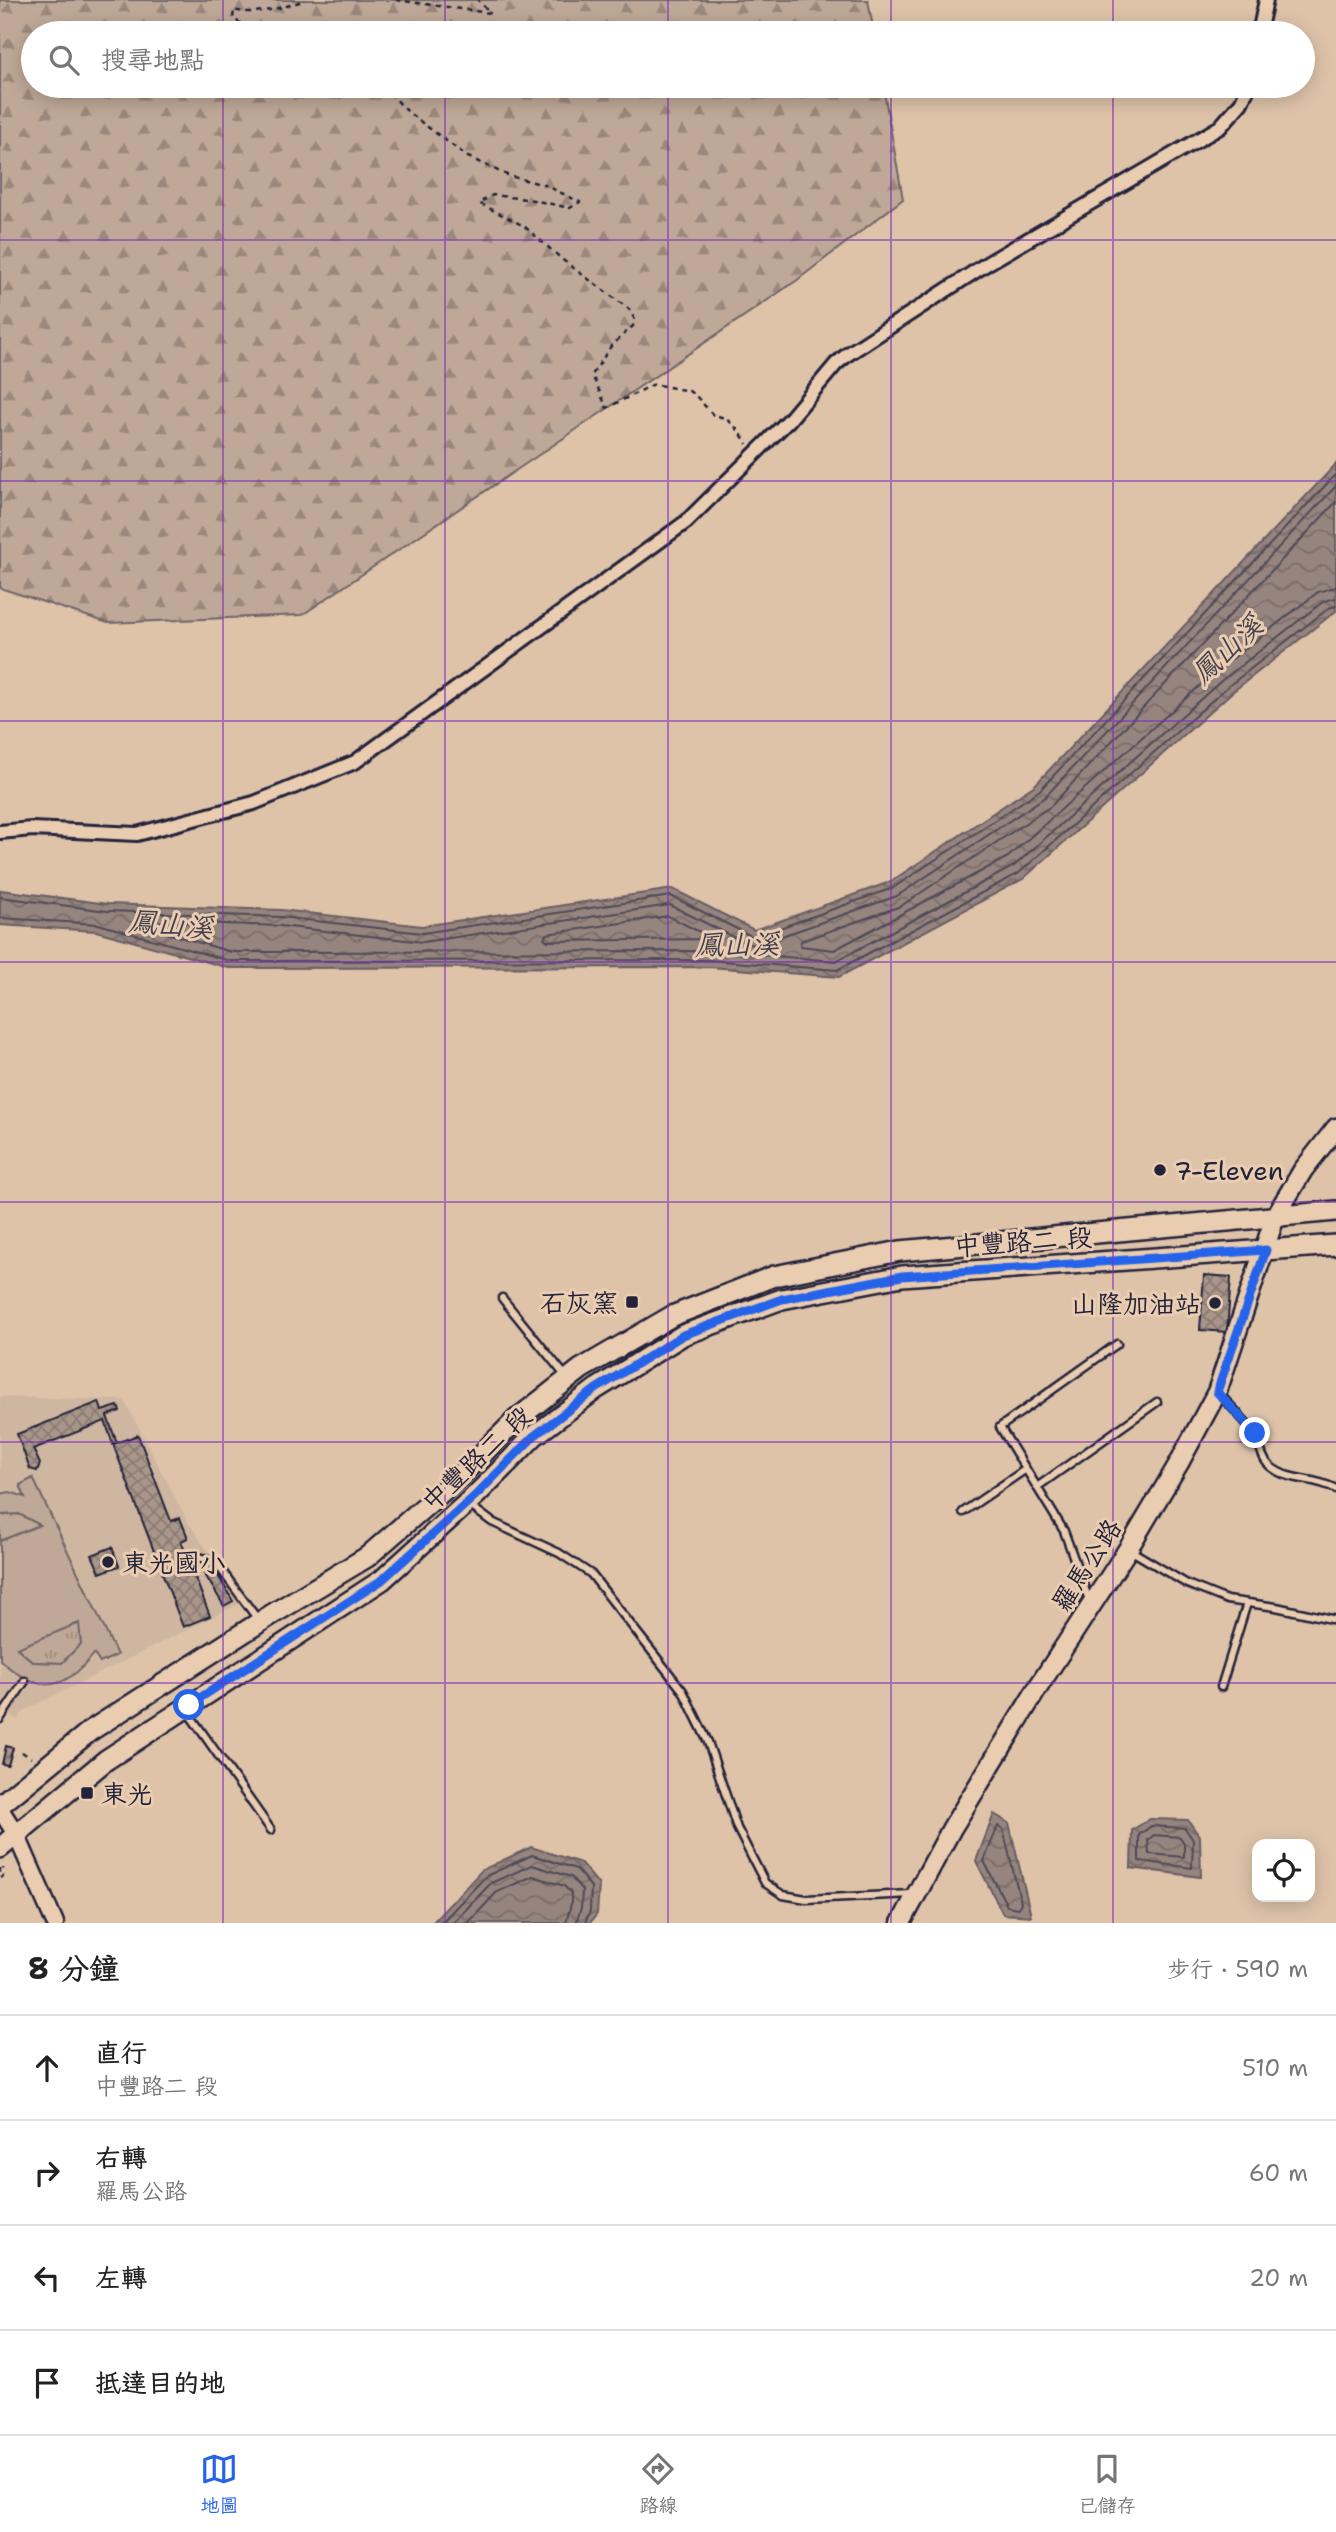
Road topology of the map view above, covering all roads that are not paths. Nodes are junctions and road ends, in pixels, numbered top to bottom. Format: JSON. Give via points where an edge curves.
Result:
{"nodes":[{"id":1,"x":1266,"y":0,"type":"edge"},
{"id":2,"x":1262,"y":21,"type":"edge"},
{"id":3,"x":1242,"y":98,"type":"edge"},
{"id":4,"x":0,"y":831,"type":"edge"},
{"id":5,"x":1336,"y":1128,"type":"edge"},
{"id":6,"x":1336,"y":1211,"type":"edge"},
{"id":7,"x":1275,"y":1217,"type":"junction"},
{"id":8,"x":1336,"y":1245,"type":"edge"},
{"id":9,"x":1266,"y":1250,"type":"junction"},
{"id":10,"x":502,"y":1298,"type":"dead end"},
{"id":11,"x":654,"y":1327,"type":"junction"},
{"id":12,"x":1117,"y":1344,"type":"dead end"},
{"id":13,"x":664,"y":1347,"type":"junction"},
{"id":14,"x":568,"y":1379,"type":"junction"},
{"id":15,"x":1217,"y":1392,"type":"junction"},
{"id":16,"x":1157,"y":1402,"type":"dead end"},
{"id":17,"x":1026,"y":1469,"type":"junction"},
{"id":18,"x":1037,"y":1487,"type":"junction"},
{"id":19,"x":1336,"y":1489,"type":"edge"},
{"id":20,"x":443,"y":1491,"type":"junction"},
{"id":21,"x":463,"y":1506,"type":"junction"},
{"id":22,"x":963,"y":1512,"type":"dead end"},
{"id":23,"x":1128,"y":1549,"type":"junction"},
{"id":24,"x":196,"y":1557,"type":"dead end"},
{"id":25,"x":1247,"y":1603,"type":"junction"},
{"id":26,"x":1091,"y":1605,"type":"junction"},
{"id":27,"x":1336,"y":1620,"type":"edge"},
{"id":28,"x":260,"y":1622,"type":"junction"},
{"id":29,"x":25,"y":1681,"type":"dead end"},
{"id":30,"x":1221,"y":1687,"type":"dead end"},
{"id":31,"x":189,"y":1705,"type":"junction"},
{"id":32,"x":0,"y":1719,"type":"edge"},
{"id":33,"x":0,"y":1807,"type":"edge"},
{"id":34,"x":271,"y":1830,"type":"dead end"},
{"id":35,"x":16,"y":1834,"type":"junction"},
{"id":36,"x":1,"y":1861,"type":"edge"},
{"id":37,"x":916,"y":1894,"type":"junction"},
{"id":38,"x":55,"y":1923,"type":"edge"},
{"id":39,"x":901,"y":1923,"type":"edge"}],
"edges":[{"from":1,"to":2,"type":"street"},
{"from":3,"to":4,"type":"street","via":[[1220,127],[988,263],[848,354],[686,522],[355,762],[254,803],[137,834]]},
{"from":5,"to":7,"type":"main road","name":"羅馬公路"},
{"from":6,"to":7,"type":"main road","name":"中豐路二 段"},
{"from":7,"to":9,"type":"main road","name":"羅馬公路"},
{"from":7,"to":11,"type":"main road","name":"中豐路二 段","via":[[900,1251],[774,1276]]},
{"from":8,"to":9,"type":"main road","name":"中豐路二 段"},
{"from":9,"to":13,"type":"main road","name":"中豐路二 段","via":[[902,1276],[782,1299],[683,1335]]},
{"from":9,"to":15,"type":"main road","name":"羅馬公路"},
{"from":10,"to":14,"type":"lane"},
{"from":11,"to":13,"type":"main road"},
{"from":11,"to":14,"type":"main road","name":"中豐路二 段"},
{"from":12,"to":17,"type":"lane","via":[[1000,1427]]},
{"from":13,"to":21,"type":"main road","name":"中豐路二 段","via":[[596,1389],[534,1436]]},
{"from":14,"to":20,"type":"main road","name":"中豐路二 段","via":[[517,1419]]},
{"from":15,"to":19,"type":"lane","via":[[1255,1433],[1261,1456],[1270,1465],[1283,1474],[1321,1481]]},
{"from":15,"to":23,"type":"main road","name":"羅馬公路"},
{"from":16,"to":18,"type":"lane"},
{"from":17,"to":18,"type":"lane"},
{"from":17,"to":22,"type":"lane"},
{"from":18,"to":26,"type":"lane","via":[[1064,1531]]},
{"from":20,"to":21,"type":"main road"},
{"from":20,"to":28,"type":"main road","name":"中豐路二 段","via":[[367,1558]]},
{"from":21,"to":31,"type":"main road","name":"中豐路二 段","via":[[382,1580]]},
{"from":21,"to":37,"type":"lane","via":[[559,1553],[591,1574],[683,1691],[708,1742],[737,1828],[765,1883],[783,1895],[806,1899]]},
{"from":23,"to":25,"type":"lane","via":[[1187,1584]]},
{"from":23,"to":26,"type":"main road","name":"羅馬公路"},
{"from":24,"to":28,"type":"lane","via":[[214,1560]]},
{"from":25,"to":27,"type":"lane"},
{"from":25,"to":30,"type":"lane"},
{"from":26,"to":37,"type":"main road","name":"羅馬公路"},
{"from":28,"to":33,"type":"main road","name":"中豐路二 段","via":[[90,1731]]},
{"from":29,"to":32,"type":"lane"},
{"from":31,"to":34,"type":"lane","via":[[192,1718]]},
{"from":31,"to":35,"type":"main road","name":"中豐路二 段","via":[[106,1760]]},
{"from":33,"to":35,"type":"street"},
{"from":35,"to":36,"type":"main road","name":"中豐路二 段"},
{"from":35,"to":38,"type":"street"},
{"from":37,"to":39,"type":"main road","name":"羅馬公路"}]}
